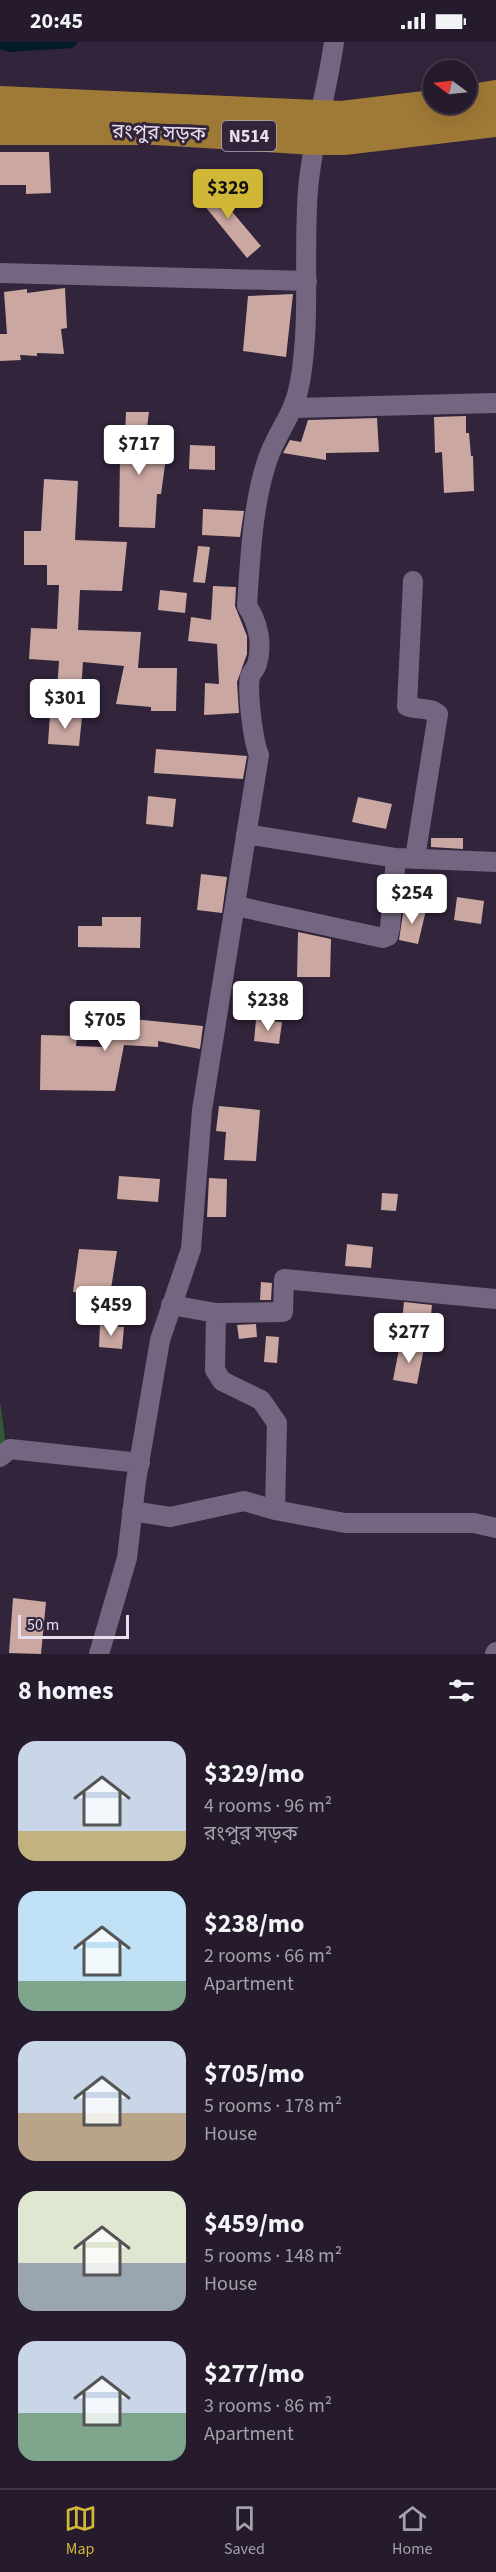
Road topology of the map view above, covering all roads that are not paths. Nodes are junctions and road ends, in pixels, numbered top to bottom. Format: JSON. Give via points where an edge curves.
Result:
{"nodes":[{"id":1,"x":334,"y":42,"type":"edge"},
{"id":2,"x":496,"y":95,"type":"edge"},
{"id":3,"x":477,"y":98,"type":"edge"},
{"id":4,"x":0,"y":101,"type":"edge"},
{"id":5,"x":423,"y":106,"type":"edge"},
{"id":6,"x":496,"y":122,"type":"edge"},
{"id":7,"x":316,"y":128,"type":"junction"},
{"id":8,"x":0,"y":130,"type":"edge"},
{"id":9,"x":0,"y":273,"type":"edge"},
{"id":10,"x":307,"y":280,"type":"junction"},
{"id":11,"x":496,"y":403,"type":"edge"},
{"id":12,"x":294,"y":408,"type":"junction"},
{"id":13,"x":413,"y":581,"type":"dead end"},
{"id":14,"x":246,"y":834,"type":"junction"},
{"id":15,"x":406,"y":858,"type":"junction"},
{"id":16,"x":496,"y":862,"type":"edge"},
{"id":17,"x":237,"y":906,"type":"junction"},
{"id":18,"x":496,"y":1299,"type":"edge"},
{"id":19,"x":171,"y":1305,"type":"junction"},
{"id":20,"x":216,"y":1314,"type":"junction"},
{"id":21,"x":0,"y":1457,"type":"edge"},
{"id":22,"x":140,"y":1463,"type":"junction"},
{"id":23,"x":275,"y":1510,"type":"junction"},
{"id":24,"x":132,"y":1511,"type":"junction"},
{"id":25,"x":496,"y":1528,"type":"edge"},
{"id":26,"x":99,"y":1654,"type":"edge"}],
"edges":[{"from":1,"to":7,"type":"street"},
{"from":2,"to":3,"type":"highway"},
{"from":4,"to":7,"type":"highway","name":"রংপুর সড়ক","number":"N514"},
{"from":5,"to":7,"type":"highway","name":"রংপুর সড়ক","number":"N514","via":[[342,116]]},
{"from":6,"to":7,"type":"highway","name":"রংপুর সড়ক","number":"N514","via":[[344,140]]},
{"from":7,"to":8,"type":"highway","name":"রংপুর সড়ক","number":"N514"},
{"from":7,"to":10,"type":"street","via":[[308,188]]},
{"from":9,"to":10,"type":"street"},
{"from":10,"to":12,"type":"street","via":[[300,380]]},
{"from":11,"to":12,"type":"street"},
{"from":12,"to":14,"type":"street","via":[[270,453],[258,501],[250,570],[247,606],[255,618],[259,641],[257,664],[250,677],[253,739],[259,755]]},
{"from":13,"to":15,"type":"street","via":[[407,706],[438,714]]},
{"from":14,"to":15,"type":"street"},
{"from":14,"to":17,"type":"street"},
{"from":15,"to":16,"type":"street"},
{"from":15,"to":17,"type":"street","via":[[390,928],[383,938]]},
{"from":17,"to":19,"type":"street","via":[[201,1117],[191,1249]]},
{"from":18,"to":20,"type":"street","via":[[284,1279],[283,1312]]},
{"from":19,"to":20,"type":"street"},
{"from":19,"to":22,"type":"street","via":[[154,1368]]},
{"from":20,"to":23,"type":"street","via":[[215,1370],[222,1381],[261,1400],[277,1423]]},
{"from":21,"to":22,"type":"street","via":[[10,1449]]},
{"from":22,"to":24,"type":"street"},
{"from":23,"to":24,"type":"street","via":[[244,1502],[170,1517]]},
{"from":23,"to":25,"type":"street","via":[[345,1523],[474,1523]]},
{"from":24,"to":26,"type":"street","via":[[127,1558]]}]}
